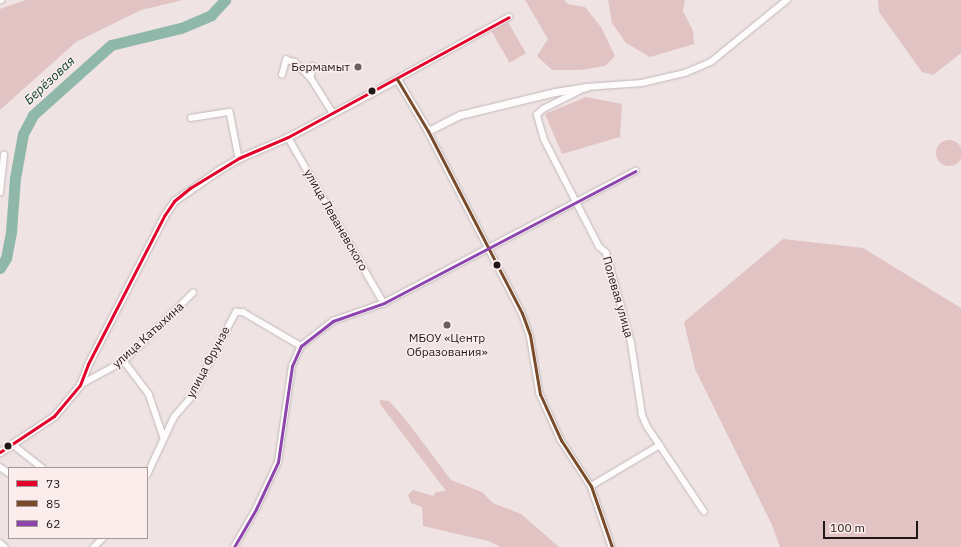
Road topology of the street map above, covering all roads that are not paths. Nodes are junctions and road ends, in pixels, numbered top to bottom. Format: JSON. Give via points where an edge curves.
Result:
{"nodes":[{"id":1,"x":787,"y":0,"type":"edge"},
{"id":2,"x":510,"y":17,"type":"dead end"},
{"id":3,"x":313,"y":66,"type":"dead end"},
{"id":4,"x":282,"y":74,"type":"dead end"},
{"id":5,"x":311,"y":78,"type":"junction"},
{"id":6,"x":398,"y":79,"type":"junction"},
{"id":7,"x":587,"y":87,"type":"junction"},
{"id":8,"x":333,"y":113,"type":"junction"},
{"id":9,"x":191,"y":118,"type":"dead end"},
{"id":10,"x":428,"y":130,"type":"junction"},
{"id":11,"x":288,"y":138,"type":"junction"},
{"id":12,"x":4,"y":155,"type":"dead end"},
{"id":13,"x":239,"y":158,"type":"junction"},
{"id":14,"x":635,"y":171,"type":"dead end"},
{"id":15,"x":0,"y":193,"type":"edge"},
{"id":16,"x":575,"y":201,"type":"junction"},
{"id":17,"x":487,"y":247,"type":"junction"},
{"id":18,"x":194,"y":293,"type":"dead end"},
{"id":19,"x":384,"y":303,"type":"junction"},
{"id":20,"x":301,"y":346,"type":"junction"},
{"id":21,"x":124,"y":361,"type":"junction"},
{"id":22,"x":80,"y":385,"type":"junction"},
{"id":23,"x":164,"y":438,"type":"junction"},
{"id":24,"x":12,"y":444,"type":"junction"},
{"id":25,"x":660,"y":445,"type":"junction"},
{"id":26,"x":0,"y":452,"type":"edge"},
{"id":27,"x":42,"y":467,"type":"edge"},
{"id":28,"x":148,"y":473,"type":"edge"},
{"id":29,"x":591,"y":486,"type":"junction"},
{"id":30,"x":704,"y":512,"type":"dead end"},
{"id":31,"x":103,"y":539,"type":"edge"},
{"id":32,"x":0,"y":543,"type":"edge"},
{"id":33,"x":5,"y":547,"type":"edge"},
{"id":34,"x":94,"y":547,"type":"edge"},
{"id":35,"x":234,"y":547,"type":"edge"},
{"id":36,"x":612,"y":547,"type":"edge"}],
"edges":[{"from":1,"to":7,"type":"street","via":[[711,62],[685,73],[642,83]]},
{"from":2,"to":6,"type":"street","name":"улица Катыхина"},
{"from":3,"to":5,"type":"street"},
{"from":4,"to":5,"type":"street","via":[[286,60],[295,62]]},
{"from":5,"to":8,"type":"street"},
{"from":6,"to":8,"type":"street","name":"улица Катыхина"},
{"from":6,"to":10,"type":"street"},
{"from":7,"to":10,"type":"street","via":[[555,92],[460,115]]},
{"from":7,"to":16,"type":"street","name":"Полевая улица","via":[[543,109],[537,115],[544,140]]},
{"from":8,"to":11,"type":"street","name":"улица Катыхина"},
{"from":9,"to":13,"type":"street","via":[[230,112]]},
{"from":10,"to":17,"type":"street"},
{"from":11,"to":13,"type":"street","name":"улица Катыхина"},
{"from":11,"to":19,"type":"street","name":"улица Леваневского"},
{"from":12,"to":15,"type":"street"},
{"from":13,"to":22,"type":"street","name":"улица Катыхина","via":[[190,188],[174,201],[88,364]]},
{"from":14,"to":16,"type":"street"},
{"from":16,"to":17,"type":"street"},
{"from":16,"to":25,"type":"street","name":"Полевая улица","via":[[599,247],[606,253],[631,342],[642,415]]},
{"from":17,"to":19,"type":"street"},
{"from":17,"to":29,"type":"street","via":[[522,313],[530,335],[540,394],[547,412],[561,440]]},
{"from":18,"to":21,"type":"street","name":"улица Катыхина"},
{"from":19,"to":20,"type":"street","via":[[333,321]]},
{"from":20,"to":23,"type":"street","name":"улица Фрунзе","via":[[243,312],[236,312],[192,396],[174,417]]},
{"from":20,"to":35,"type":"street","via":[[292,366],[278,462],[256,509]]},
{"from":21,"to":22,"type":"street","name":"улица Катыхина"},
{"from":21,"to":23,"type":"street","via":[[149,394]]},
{"from":22,"to":24,"type":"street","name":"улица Катыхина","via":[[54,416]]},
{"from":23,"to":28,"type":"street","name":"улица Фрунзе"},
{"from":24,"to":26,"type":"street","name":"улица Катыхина"},
{"from":24,"to":27,"type":"street"},
{"from":25,"to":29,"type":"street"},
{"from":25,"to":30,"type":"street","name":"Полевая улица"},
{"from":29,"to":36,"type":"street"},
{"from":31,"to":34,"type":"street"},
{"from":32,"to":33,"type":"street"}]}
